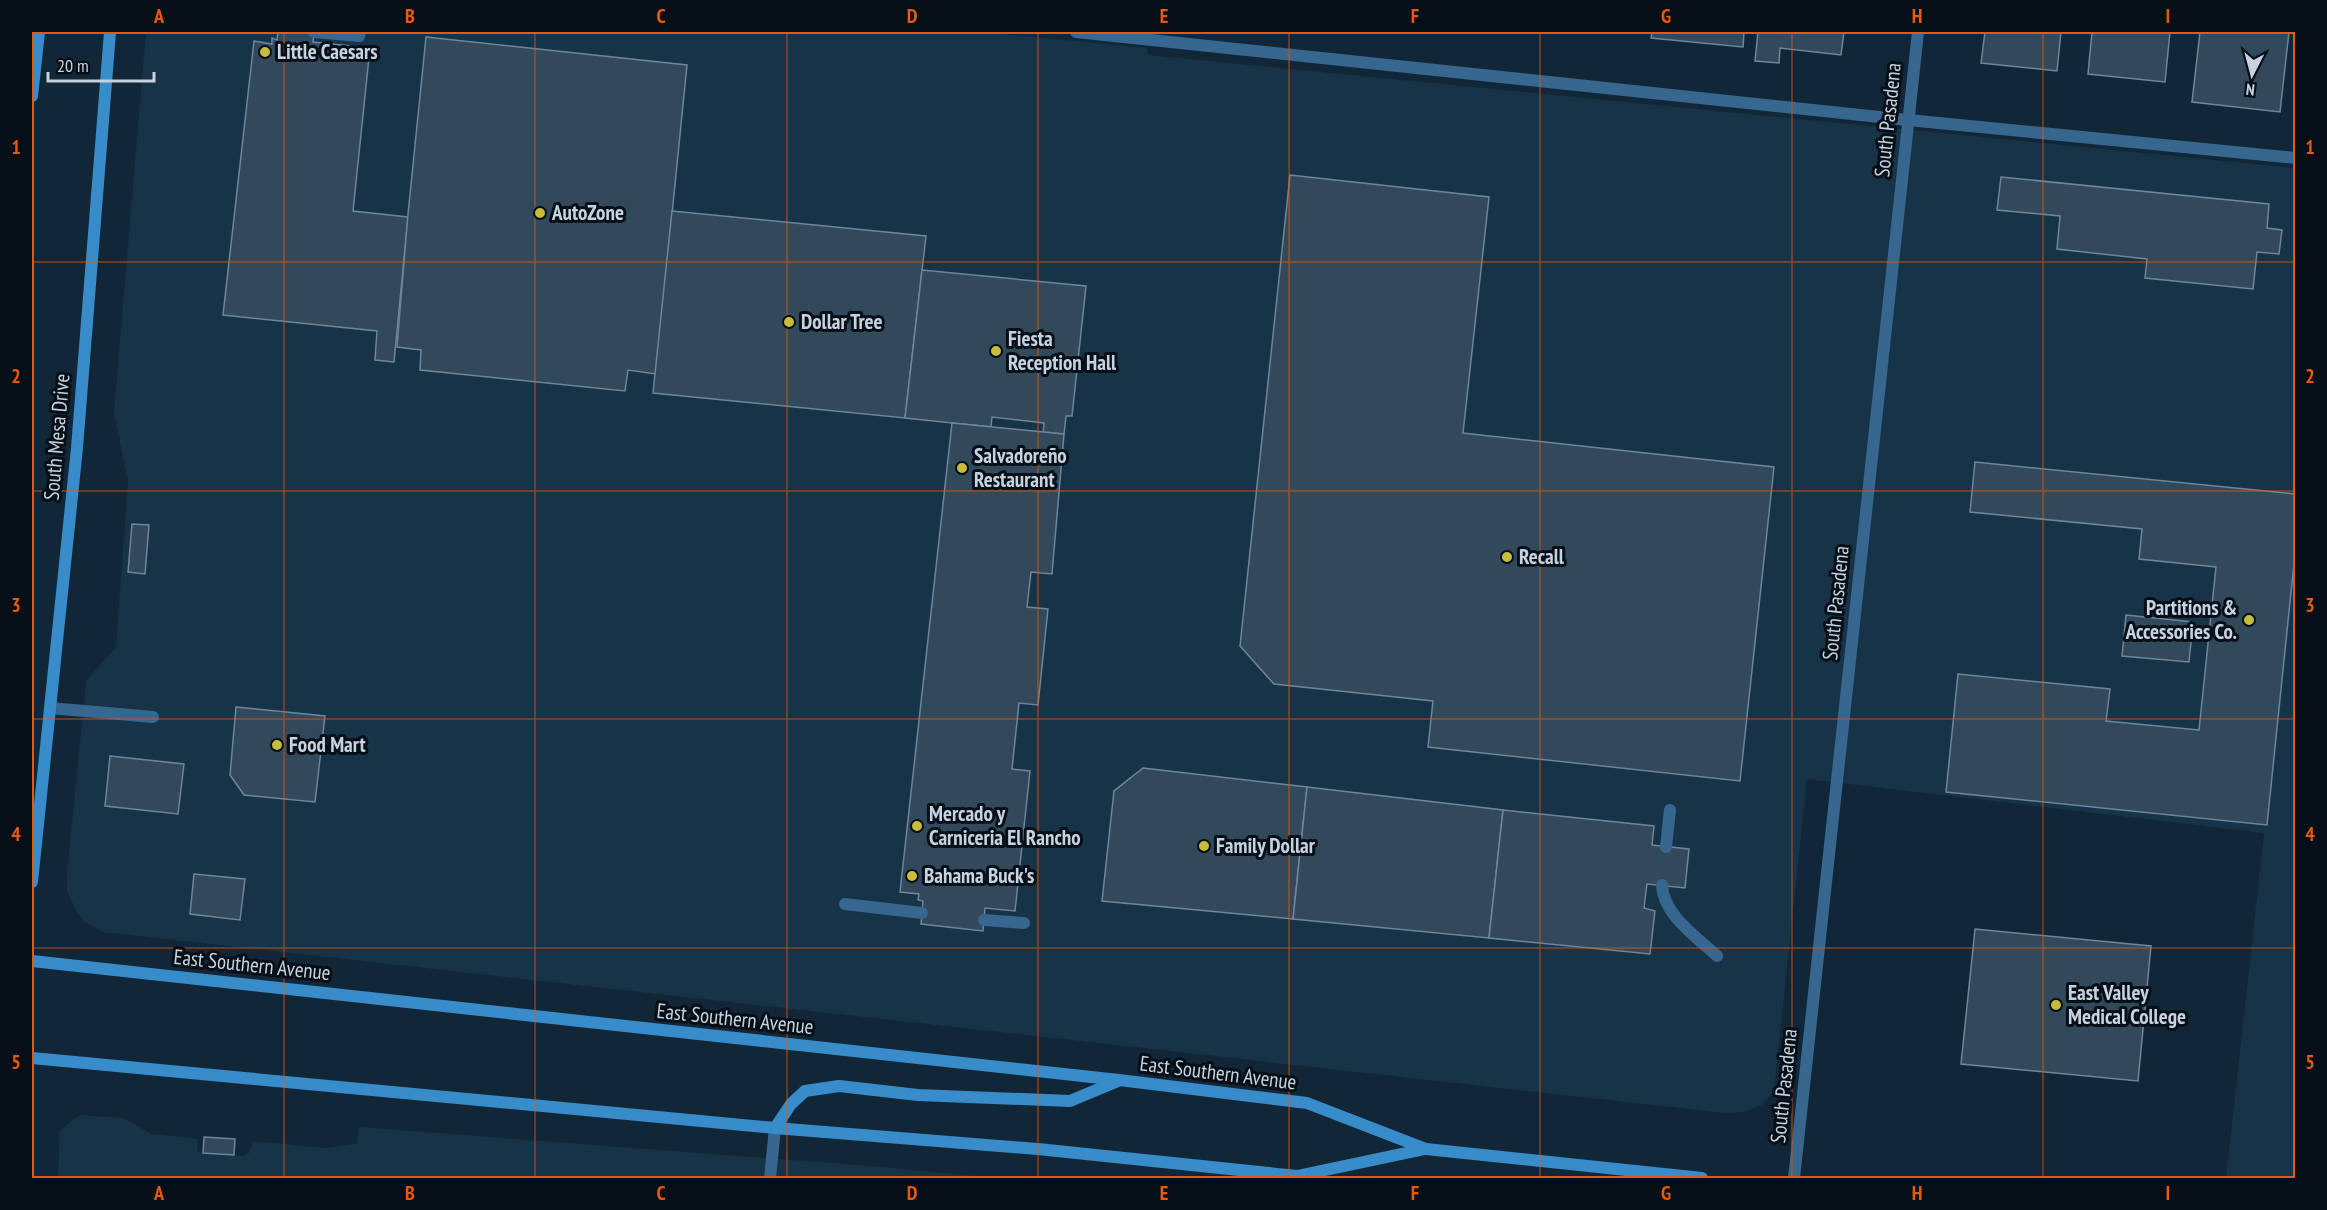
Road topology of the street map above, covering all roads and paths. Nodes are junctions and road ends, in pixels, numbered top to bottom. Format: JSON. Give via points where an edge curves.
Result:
{"nodes":[{"id":1,"x":39,"y":32,"type":"edge"},
{"id":2,"x":110,"y":32,"type":"edge"},
{"id":3,"x":314,"y":32,"type":"edge"},
{"id":4,"x":360,"y":32,"type":"edge"},
{"id":5,"x":1076,"y":32,"type":"edge"},
{"id":6,"x":1917,"y":32,"type":"edge"},
{"id":7,"x":32,"y":96,"type":"edge"},
{"id":8,"x":1908,"y":120,"type":"junction"},
{"id":9,"x":2295,"y":158,"type":"edge"},
{"id":10,"x":50,"y":708,"type":"junction"},
{"id":11,"x":153,"y":717,"type":"dead end"},
{"id":12,"x":1670,"y":810,"type":"dead end"},
{"id":13,"x":1666,"y":847,"type":"dead end"},
{"id":14,"x":32,"y":882,"type":"edge"},
{"id":15,"x":1662,"y":885,"type":"dead end"},
{"id":16,"x":845,"y":904,"type":"dead end"},
{"id":17,"x":922,"y":913,"type":"dead end"},
{"id":18,"x":984,"y":920,"type":"dead end"},
{"id":19,"x":1024,"y":923,"type":"dead end"},
{"id":20,"x":1717,"y":956,"type":"dead end"},
{"id":21,"x":32,"y":961,"type":"edge"},
{"id":22,"x":32,"y":1058,"type":"edge"},
{"id":23,"x":1119,"y":1080,"type":"junction"},
{"id":24,"x":775,"y":1128,"type":"junction"},
{"id":25,"x":1426,"y":1149,"type":"junction"},
{"id":26,"x":770,"y":1179,"type":"edge"},
{"id":27,"x":1702,"y":1179,"type":"edge"},
{"id":28,"x":1794,"y":1179,"type":"edge"}],
"edges":[{"from":1,"to":7,"type":"main road"},
{"from":2,"to":10,"type":"main road","name":"South Mesa Drive","via":[[77,448]]},
{"from":3,"to":4,"type":"street","via":[[359,36]]},
{"from":5,"to":8,"type":"street"},
{"from":6,"to":8,"type":"street","name":"South Pasadena"},
{"from":8,"to":9,"type":"street"},
{"from":8,"to":28,"type":"street","name":"South Pasadena"},
{"from":10,"to":11,"type":"street"},
{"from":10,"to":14,"type":"main road","name":"South Mesa Drive"},
{"from":12,"to":13,"type":"street"},
{"from":15,"to":20,"type":"street","via":[[1662,897],[1674,916]]},
{"from":16,"to":17,"type":"street"},
{"from":18,"to":19,"type":"street"},
{"from":21,"to":23,"type":"main road","name":"East Southern Avenue"},
{"from":22,"to":24,"type":"main road","name":"East Southern Avenue"},
{"from":23,"to":24,"type":"main road","via":[[1070,1101],[918,1095],[839,1086],[805,1091]]},
{"from":23,"to":25,"type":"main road","name":"East Southern Avenue","via":[[1307,1103]]},
{"from":24,"to":25,"type":"main road","name":"East Southern Avenue","via":[[1038,1149],[1296,1176]]},
{"from":24,"to":26,"type":"street"},
{"from":25,"to":27,"type":"main road","name":"East Southern Avenue"}]}
